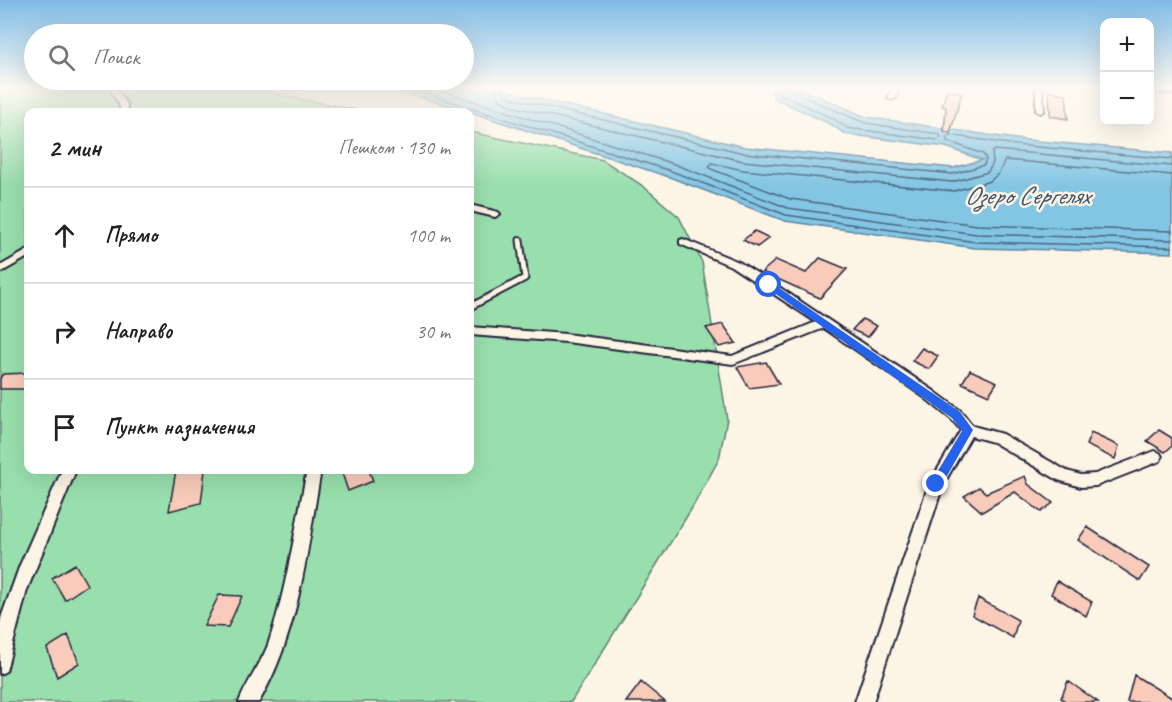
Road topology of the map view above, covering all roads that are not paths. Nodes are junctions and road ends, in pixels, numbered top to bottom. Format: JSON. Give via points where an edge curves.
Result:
{"nodes":[{"id":1,"x":474,"y":209,"type":"edge"},
{"id":2,"x":495,"y":214,"type":"dead end"},
{"id":3,"x":520,"y":240,"type":"dead end"},
{"id":4,"x":683,"y":242,"type":"dead end"},
{"id":5,"x":24,"y":255,"type":"edge"},
{"id":6,"x":0,"y":270,"type":"edge"},
{"id":7,"x":474,"y":305,"type":"edge"},
{"id":8,"x":825,"y":323,"type":"junction"},
{"id":9,"x":474,"y":331,"type":"edge"},
{"id":10,"x":968,"y":430,"type":"junction"},
{"id":11,"x":1155,"y":457,"type":"dead end"},
{"id":12,"x":67,"y":474,"type":"edge"},
{"id":13,"x":313,"y":474,"type":"edge"},
{"id":14,"x":0,"y":665,"type":"edge"},
{"id":15,"x":248,"y":702,"type":"edge"},
{"id":16,"x":864,"y":702,"type":"edge"}],
"edges":[{"from":1,"to":2,"type":"street"},
{"from":3,"to":7,"type":"lane","via":[[525,278]]},
{"from":4,"to":8,"type":"street","via":[[735,264]]},
{"from":5,"to":6,"type":"street"},
{"from":8,"to":9,"type":"street","via":[[733,360],[566,338]]},
{"from":8,"to":10,"type":"street","via":[[928,394],[956,415]]},
{"from":10,"to":11,"type":"street","via":[[997,438],[1063,476],[1081,481],[1096,480]]},
{"from":10,"to":16,"type":"street","via":[[936,484]]},
{"from":12,"to":14,"type":"street","via":[[18,590]]},
{"from":13,"to":15,"type":"street","via":[[283,627]]}]}
